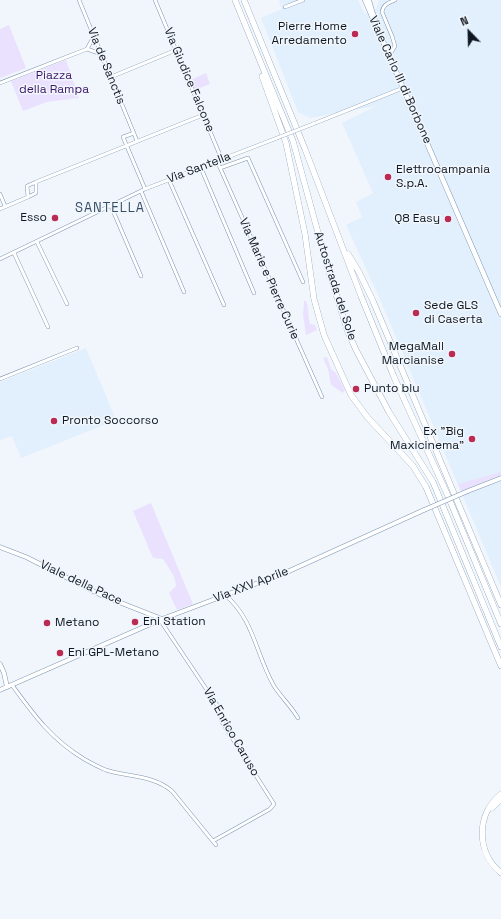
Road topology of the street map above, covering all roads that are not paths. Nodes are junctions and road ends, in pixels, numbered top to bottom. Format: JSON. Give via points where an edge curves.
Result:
{"nodes":[{"id":1,"x":79,"y":0,"type":"edge"},
{"id":2,"x":155,"y":0,"type":"edge"},
{"id":3,"x":235,"y":0,"type":"edge"},
{"id":4,"x":244,"y":0,"type":"edge"},
{"id":5,"x":303,"y":0,"type":"edge"},
{"id":6,"x":365,"y":0,"type":"edge"},
{"id":7,"x":369,"y":0,"type":"edge"},
{"id":8,"x":395,"y":0,"type":"edge"},
{"id":9,"x":285,"y":7,"type":"dead end"},
{"id":10,"x":375,"y":24,"type":"junction"},
{"id":11,"x":94,"y":36,"type":"junction"},
{"id":12,"x":87,"y":50,"type":"junction"},
{"id":13,"x":176,"y":50,"type":"junction"},
{"id":14,"x":101,"y":54,"type":"junction"},
{"id":15,"x":258,"y":56,"type":"junction"},
{"id":16,"x":389,"y":56,"type":"junction"},
{"id":17,"x":111,"y":77,"type":"junction"},
{"id":18,"x":0,"y":83,"type":"edge"},
{"id":19,"x":403,"y":88,"type":"junction"},
{"id":20,"x":204,"y":115,"type":"junction"},
{"id":21,"x":134,"y":133,"type":"junction"},
{"id":22,"x":137,"y":141,"type":"junction"},
{"id":23,"x":127,"y":145,"type":"junction"},
{"id":24,"x":222,"y":160,"type":"junction"},
{"id":25,"x":217,"y":161,"type":"junction"},
{"id":26,"x":201,"y":168,"type":"junction"},
{"id":27,"x":220,"y":168,"type":"junction"},
{"id":28,"x":169,"y":180,"type":"junction"},
{"id":29,"x":36,"y":182,"type":"junction"},
{"id":30,"x":143,"y":190,"type":"junction"},
{"id":31,"x":0,"y":194,"type":"edge"},
{"id":32,"x":28,"y":197,"type":"junction"},
{"id":33,"x":5,"y":206,"type":"junction"},
{"id":34,"x":111,"y":206,"type":"junction"},
{"id":35,"x":0,"y":209,"type":"edge"},
{"id":36,"x":37,"y":242,"type":"junction"},
{"id":37,"x":341,"y":242,"type":"junction"},
{"id":38,"x":14,"y":252,"type":"junction"},
{"id":39,"x":0,"y":259,"type":"edge"},
{"id":40,"x":141,"y":276,"type":"dead end"},
{"id":41,"x":303,"y":282,"type":"dead end"},
{"id":42,"x":184,"y":292,"type":"dead end"},
{"id":43,"x":254,"y":293,"type":"dead end"},
{"id":44,"x":67,"y":304,"type":"dead end"},
{"id":45,"x":224,"y":305,"type":"dead end"},
{"id":46,"x":501,"y":314,"type":"edge"},
{"id":47,"x":48,"y":327,"type":"dead end"},
{"id":48,"x":77,"y":348,"type":"dead end"},
{"id":49,"x":0,"y":379,"type":"edge"},
{"id":50,"x":322,"y":396,"type":"dead end"},
{"id":51,"x":501,"y":478,"type":"edge"},
{"id":52,"x":0,"y":547,"type":"edge"},
{"id":53,"x":225,"y":595,"type":"junction"},
{"id":54,"x":501,"y":605,"type":"edge"},
{"id":55,"x":161,"y":619,"type":"junction"},
{"id":56,"x":501,"y":624,"type":"edge"},
{"id":57,"x":501,"y":647,"type":"edge"},
{"id":58,"x":0,"y":664,"type":"edge"},
{"id":59,"x":501,"y":666,"type":"edge"},
{"id":60,"x":12,"y":685,"type":"junction"},
{"id":61,"x":7,"y":687,"type":"junction"},
{"id":62,"x":0,"y":690,"type":"edge"},
{"id":63,"x":298,"y":718,"type":"dead end"},
{"id":64,"x":501,"y":794,"type":"edge"},
{"id":65,"x":501,"y":799,"type":"edge"},
{"id":66,"x":213,"y":841,"type":"junction"},
{"id":67,"x":216,"y":846,"type":"dead end"},
{"id":68,"x":501,"y":869,"type":"edge"},
{"id":69,"x":501,"y":872,"type":"edge"}],
"edges":[{"from":1,"to":11,"type":"street","name":"Via de Sanctis"},
{"from":2,"to":13,"type":"street","name":"Via Giudice Falcone"},
{"from":3,"to":15,"type":"highway","name":"Autostrada del Sole"},
{"from":4,"to":37,"type":"highway","name":"Autostrada del Sole"},
{"from":5,"to":9,"type":"street"},
{"from":6,"to":10,"type":"main road","name":"Viale Carlo III di Borbone"},
{"from":7,"to":10,"type":"street"},
{"from":8,"to":16,"type":"street","via":[[385,5],[382,12],[395,46]]},
{"from":10,"to":16,"type":"main road","name":"Viale Carlo III di Borbone"},
{"from":11,"to":12,"type":"street"},
{"from":11,"to":14,"type":"street","name":"Via de Sanctis"},
{"from":12,"to":14,"type":"street"},
{"from":12,"to":18,"type":"street"},
{"from":13,"to":17,"type":"street"},
{"from":13,"to":20,"type":"street","name":"Via Giudice Falcone"},
{"from":14,"to":17,"type":"street","name":"Via de Sanctis"},
{"from":15,"to":57,"type":"highway","name":"Autostrada del Sole","via":[[293,141],[348,332],[389,412],[433,482]]},
{"from":15,"to":59,"type":"highway","via":[[286,143],[305,234],[314,299],[324,335],[351,395],[368,418],[413,466],[426,487]]},
{"from":16,"to":19,"type":"main road","name":"Viale Carlo III di Borbone"},
{"from":17,"to":21,"type":"street","name":"Via de Sanctis"},
{"from":19,"to":24,"type":"street","name":"Via Santella","bridge":true},
{"from":19,"to":46,"type":"main road","name":"Viale Carlo III di Borbone"},
{"from":20,"to":22,"type":"street"},
{"from":20,"to":24,"type":"street","name":"Via Giudice Falcone"},
{"from":21,"to":22,"type":"street","name":"Via de Sanctis"},
{"from":21,"to":23,"type":"street","via":[[124,137]]},
{"from":22,"to":23,"type":"street"},
{"from":23,"to":29,"type":"street"},
{"from":23,"to":30,"type":"street"},
{"from":24,"to":25,"type":"street","name":"Via Santella"},
{"from":25,"to":26,"type":"street","name":"Via Santella"},
{"from":25,"to":27,"type":"street","name":"Via Marie e Pierre Curie"},
{"from":26,"to":28,"type":"street","name":"Via Santella"},
{"from":26,"to":43,"type":"street"},
{"from":27,"to":41,"type":"street","via":[[248,158]]},
{"from":27,"to":50,"type":"street","name":"Via Marie e Pierre Curie"},
{"from":28,"to":30,"type":"street","name":"Via Santella"},
{"from":28,"to":45,"type":"street"},
{"from":29,"to":32,"type":"street","via":[[36,193]]},
{"from":29,"to":32,"type":"street","via":[[27,186]]},
{"from":30,"to":34,"type":"street","name":"Via Santella"},
{"from":30,"to":42,"type":"street"},
{"from":31,"to":33,"type":"street"},
{"from":32,"to":33,"type":"street"},
{"from":33,"to":35,"type":"street"},
{"from":34,"to":36,"type":"street","name":"Via Santella"},
{"from":34,"to":40,"type":"street"},
{"from":36,"to":38,"type":"street","name":"Via Santella"},
{"from":36,"to":44,"type":"street"},
{"from":37,"to":54,"type":"highway","via":[[373,301]]},
{"from":37,"to":56,"type":"highway","name":"Autostrada del Sole","via":[[394,377],[448,496]]},
{"from":38,"to":39,"type":"street","name":"Via Santella"},
{"from":38,"to":47,"type":"street"},
{"from":48,"to":49,"type":"street"},
{"from":51,"to":53,"type":"street","name":"Via XXV Aprile","bridge":true,"via":[[287,572]]},
{"from":52,"to":55,"type":"street","name":"Viale della Pace","via":[[26,557],[101,595]]},
{"from":53,"to":55,"type":"street","name":"Via XXV Aprile"},
{"from":53,"to":63,"type":"street","via":[[245,618],[275,687]]},
{"from":55,"to":60,"type":"street","name":"Via XXV Aprile"},
{"from":55,"to":66,"type":"street","name":"Via Enrico Caruso","via":[[219,708],[222,722],[274,804],[270,809]]},
{"from":58,"to":61,"type":"street"},
{"from":60,"to":61,"type":"street","name":"Via XXV Aprile"},
{"from":60,"to":66,"type":"street","via":[[43,726],[70,749],[99,767],[153,780],[167,786]]},
{"from":61,"to":62,"type":"street","name":"Via XXV Aprile"},
{"from":64,"to":69,"type":"highway","via":[[490,804],[482,826],[485,851]]},
{"from":65,"to":68,"type":"highway","via":[[492,808],[485,829],[488,850]]},
{"from":66,"to":67,"type":"street"}]}
